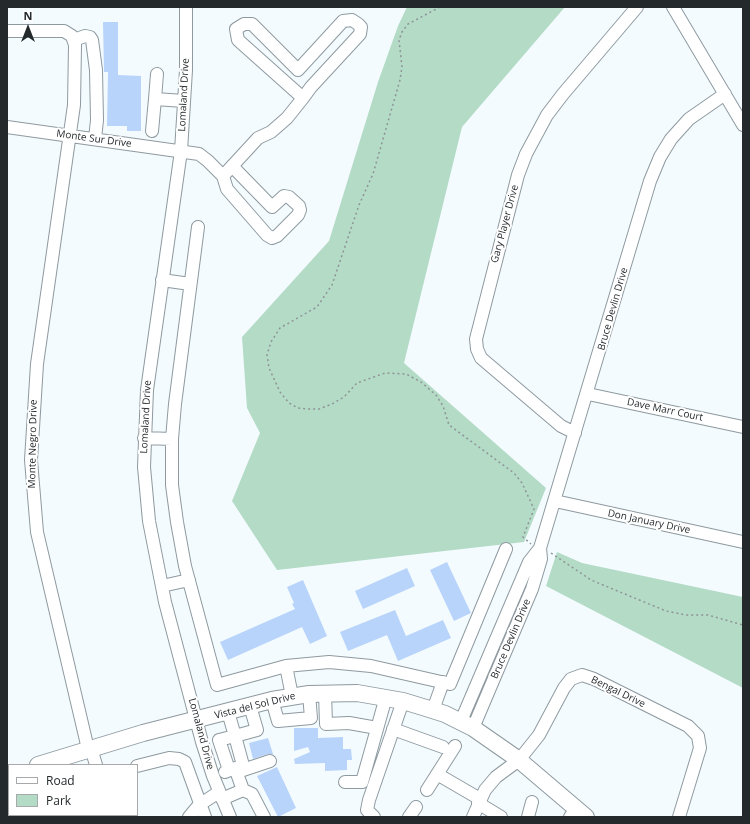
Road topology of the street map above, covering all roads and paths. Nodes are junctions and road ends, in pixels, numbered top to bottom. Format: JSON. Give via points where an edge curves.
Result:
{"nodes":[{"id":1,"x":186,"y":7,"type":"edge"},
{"id":2,"x":440,"y":7,"type":"edge"},
{"id":3,"x":637,"y":7,"type":"edge"},
{"id":4,"x":673,"y":7,"type":"edge"},
{"id":5,"x":7,"y":31,"type":"edge"},
{"id":6,"x":74,"y":40,"type":"junction"},
{"id":7,"x":298,"y":70,"type":"junction"},
{"id":8,"x":157,"y":74,"type":"dead end"},
{"id":9,"x":313,"y":84,"type":"junction"},
{"id":10,"x":725,"y":94,"type":"junction"},
{"id":11,"x":155,"y":98,"type":"junction"},
{"id":12,"x":303,"y":98,"type":"junction"},
{"id":13,"x":184,"y":101,"type":"junction"},
{"id":14,"x":743,"y":125,"type":"edge"},
{"id":15,"x":7,"y":127,"type":"edge"},
{"id":16,"x":152,"y":131,"type":"dead end"},
{"id":17,"x":69,"y":135,"type":"junction"},
{"id":18,"x":95,"y":139,"type":"junction"},
{"id":19,"x":181,"y":151,"type":"junction"},
{"id":20,"x":232,"y":166,"type":"junction"},
{"id":21,"x":222,"y":176,"type":"junction"},
{"id":22,"x":272,"y":207,"type":"junction"},
{"id":23,"x":258,"y":223,"type":"junction"},
{"id":24,"x":198,"y":227,"type":"dead end"},
{"id":25,"x":162,"y":280,"type":"junction"},
{"id":26,"x":190,"y":284,"type":"junction"},
{"id":27,"x":588,"y":394,"type":"junction"},
{"id":28,"x":743,"y":427,"type":"edge"},
{"id":29,"x":575,"y":433,"type":"junction"},
{"id":30,"x":144,"y":438,"type":"junction"},
{"id":31,"x":172,"y":438,"type":"junction"},
{"id":32,"x":555,"y":502,"type":"junction"},
{"id":33,"x":743,"y":542,"type":"edge"},
{"id":34,"x":540,"y":548,"type":"junction"},
{"id":35,"x":506,"y":549,"type":"dead end"},
{"id":36,"x":189,"y":580,"type":"junction"},
{"id":37,"x":162,"y":586,"type":"junction"},
{"id":38,"x":743,"y":625,"type":"edge"},
{"id":39,"x":286,"y":666,"type":"junction"},
{"id":40,"x":444,"y":682,"type":"junction"},
{"id":41,"x":325,"y":693,"type":"junction"},
{"id":42,"x":309,"y":694,"type":"junction"},
{"id":43,"x":292,"y":696,"type":"junction"},
{"id":44,"x":386,"y":697,"type":"junction"},
{"id":45,"x":272,"y":700,"type":"junction"},
{"id":46,"x":403,"y":701,"type":"junction"},
{"id":47,"x":250,"y":706,"type":"junction"},
{"id":48,"x":433,"y":710,"type":"junction"},
{"id":49,"x":228,"y":712,"type":"junction"},
{"id":50,"x":197,"y":720,"type":"junction"},
{"id":51,"x":467,"y":725,"type":"junction"},
{"id":52,"x":377,"y":728,"type":"junction"},
{"id":53,"x":393,"y":729,"type":"junction"},
{"id":54,"x":235,"y":736,"type":"junction"},
{"id":55,"x":455,"y":746,"type":"dead end"},
{"id":56,"x":443,"y":747,"type":"dead end"},
{"id":57,"x":89,"y":749,"type":"junction"},
{"id":58,"x":228,"y":751,"type":"junction"},
{"id":59,"x":206,"y":756,"type":"junction"},
{"id":60,"x":270,"y":760,"type":"dead end"},
{"id":61,"x":519,"y":760,"type":"junction"},
{"id":62,"x":41,"y":764,"type":"edge"},
{"id":63,"x":96,"y":764,"type":"edge"},
{"id":64,"x":138,"y":766,"type":"edge"},
{"id":65,"x":236,"y":771,"type":"junction"},
{"id":66,"x":437,"y":774,"type":"junction"},
{"id":67,"x":213,"y":776,"type":"junction"},
{"id":68,"x":363,"y":778,"type":"junction"},
{"id":69,"x":344,"y":782,"type":"dead end"},
{"id":70,"x":375,"y":782,"type":"junction"},
{"id":71,"x":243,"y":790,"type":"junction"},
{"id":72,"x":427,"y":790,"type":"dead end"},
{"id":73,"x":220,"y":796,"type":"junction"},
{"id":74,"x":479,"y":801,"type":"junction"},
{"id":75,"x":532,"y":802,"type":"dead end"},
{"id":76,"x":199,"y":805,"type":"junction"},
{"id":77,"x":577,"y":814,"type":"edge"},
{"id":78,"x":189,"y":817,"type":"edge"},
{"id":79,"x":205,"y":817,"type":"edge"},
{"id":80,"x":230,"y":817,"type":"edge"},
{"id":81,"x":264,"y":817,"type":"edge"},
{"id":82,"x":374,"y":817,"type":"edge"},
{"id":83,"x":473,"y":817,"type":"edge"},
{"id":84,"x":500,"y":817,"type":"edge"},
{"id":85,"x":528,"y":817,"type":"edge"},
{"id":86,"x":679,"y":817,"type":"edge"}],
"edges":[{"from":1,"to":13,"type":"street","name":"Lomaland Drive"},
{"from":2,"to":34,"type":"path","via":[[408,24],[402,32],[399,40],[402,67],[400,80],[373,174],[359,205],[332,285],[317,307],[280,328],[270,342],[267,354],[269,368],[280,392],[289,402],[307,410],[332,404],[344,397],[357,384],[385,373],[406,374],[421,382],[436,395],[449,425],[514,473],[522,483],[534,509],[523,537]]},
{"from":3,"to":29,"type":"street","name":"Gary Player Drive","via":[[547,115],[526,154],[518,174],[476,339],[481,358],[561,426]]},
{"from":4,"to":10,"type":"street"},
{"from":5,"to":6,"type":"street","via":[[64,31]]},
{"from":6,"to":17,"type":"street","name":"Monte Negro Drive","via":[[74,105]]},
{"from":6,"to":18,"type":"street","via":[[85,36],[90,36],[92,40],[96,70]]},
{"from":7,"to":9,"type":"street"},
{"from":7,"to":9,"type":"street","via":[[344,21],[352,20],[358,24],[361,27],[360,34]]},
{"from":7,"to":12,"type":"street","via":[[252,24],[244,24],[236,29],[238,40]]},
{"from":8,"to":11,"type":"street"},
{"from":9,"to":12,"type":"street"},
{"from":10,"to":14,"type":"street"},
{"from":10,"to":27,"type":"street","name":"Bruce Devlin Drive","via":[[689,119],[671,139],[660,157],[650,181]]},
{"from":11,"to":13,"type":"street"},
{"from":11,"to":16,"type":"street"},
{"from":12,"to":20,"type":"street","via":[[287,118],[271,132],[258,138]]},
{"from":13,"to":19,"type":"street","name":"Lomaland Drive"},
{"from":15,"to":17,"type":"street","name":"Monte Sur Drive"},
{"from":17,"to":18,"type":"street","name":"Monte Sur Drive"},
{"from":17,"to":57,"type":"street","name":"Monte Negro Drive","via":[[37,364],[31,460],[36,532]]},
{"from":18,"to":19,"type":"street","name":"Monte Sur Drive"},
{"from":19,"to":21,"type":"street","name":"Monte Sur Drive","via":[[199,154]]},
{"from":19,"to":25,"type":"street","name":"Lomaland Drive"},
{"from":20,"to":21,"type":"street"},
{"from":20,"to":22,"type":"street"},
{"from":21,"to":23,"type":"street","name":"Monte Sur Drive","via":[[227,189]]},
{"from":22,"to":23,"type":"street"},
{"from":22,"to":23,"type":"street","name":"Monte Sur Drive","via":[[284,196],[289,197],[300,210],[277,236],[272,238]]},
{"from":24,"to":26,"type":"street"},
{"from":25,"to":26,"type":"street"},
{"from":25,"to":30,"type":"street","name":"Lomaland Drive","via":[[147,390]]},
{"from":26,"to":31,"type":"street"},
{"from":27,"to":28,"type":"street","name":"Dave Marr Court"},
{"from":27,"to":29,"type":"street","name":"Bruce Devlin Drive"},
{"from":29,"to":32,"type":"street","name":"Bruce Devlin Drive"},
{"from":30,"to":31,"type":"street"},
{"from":30,"to":37,"type":"street","name":"Lomaland Drive","via":[[149,521]]},
{"from":31,"to":36,"type":"street","via":[[174,500]]},
{"from":32,"to":33,"type":"street","name":"Don January Drive"},
{"from":32,"to":34,"type":"street","name":"Bruce Devlin Drive"},
{"from":34,"to":38,"type":"path","via":[[591,580],[666,611],[686,615],[708,615]]},
{"from":34,"to":51,"type":"street","name":"Bruce Devlin Drive","via":[[529,562]]},
{"from":35,"to":40,"type":"street","via":[[450,684]]},
{"from":36,"to":37,"type":"street"},
{"from":36,"to":39,"type":"street","via":[[217,685]]},
{"from":37,"to":50,"type":"street","name":"Lomaland Drive"},
{"from":39,"to":40,"type":"street","via":[[329,662],[371,666]]},
{"from":39,"to":43,"type":"street"},
{"from":40,"to":48,"type":"street"},
{"from":41,"to":42,"type":"main road","name":"Vista del Sol Drive"},
{"from":41,"to":44,"type":"main road","name":"Vista del Sol Drive","via":[[357,693]]},
{"from":41,"to":52,"type":"street","via":[[326,724],[349,723]]},
{"from":42,"to":43,"type":"main road","name":"Vista del Sol Drive"},
{"from":42,"to":45,"type":"street","via":[[311,718],[278,721]]},
{"from":43,"to":45,"type":"main road","name":"Vista del Sol Drive"},
{"from":44,"to":46,"type":"main road","name":"Vista del Sol Drive"},
{"from":44,"to":52,"type":"street"},
{"from":45,"to":47,"type":"main road","name":"Vista del Sol Drive"},
{"from":46,"to":48,"type":"main road","name":"Vista del Sol Drive"},
{"from":46,"to":53,"type":"street"},
{"from":47,"to":49,"type":"main road","name":"Vista del Sol Drive"},
{"from":47,"to":54,"type":"street","via":[[257,730]]},
{"from":48,"to":51,"type":"main road","name":"Vista del Sol Drive"},
{"from":49,"to":50,"type":"main road","name":"Vista del Sol Drive"},
{"from":49,"to":54,"type":"street"},
{"from":50,"to":57,"type":"main road","name":"Vista del Sol Drive"},
{"from":50,"to":59,"type":"street","name":"Lomaland Drive"},
{"from":51,"to":61,"type":"main road","name":"Vista del Sol Drive"},
{"from":52,"to":68,"type":"street"},
{"from":53,"to":56,"type":"street"},
{"from":53,"to":70,"type":"street"},
{"from":54,"to":58,"type":"street"},
{"from":55,"to":66,"type":"street"},
{"from":57,"to":62,"type":"main road","name":"Vista del Sol Drive"},
{"from":57,"to":63,"type":"street","name":"Monte Negro Drive"},
{"from":58,"to":59,"type":"street"},
{"from":58,"to":65,"type":"street"},
{"from":59,"to":67,"type":"street","name":"Lomaland Drive"},
{"from":60,"to":65,"type":"street"},
{"from":61,"to":74,"type":"street","name":"Bengal Drive","via":[[496,777]]},
{"from":61,"to":77,"type":"main road","name":"Vista del Sol Drive"},
{"from":61,"to":86,"type":"street","name":"Bengal Drive","via":[[539,735],[571,679],[582,675],[594,679],[688,726],[698,736],[700,748]]},
{"from":64,"to":76,"type":"street","via":[[169,758],[185,762]]},
{"from":65,"to":67,"type":"street"},
{"from":65,"to":71,"type":"street"},
{"from":66,"to":72,"type":"street"},
{"from":66,"to":74,"type":"street"},
{"from":67,"to":73,"type":"street","name":"Lomaland Drive"},
{"from":68,"to":69,"type":"street","via":[[362,782]]},
{"from":68,"to":70,"type":"street"},
{"from":70,"to":82,"type":"street","via":[[368,810]]},
{"from":71,"to":73,"type":"street"},
{"from":71,"to":81,"type":"street","via":[[252,794]]},
{"from":73,"to":76,"type":"street"},
{"from":73,"to":80,"type":"street","name":"Lomaland Drive"},
{"from":74,"to":83,"type":"street","name":"Bengal Drive"},
{"from":74,"to":84,"type":"street"},
{"from":75,"to":85,"type":"street"},
{"from":76,"to":78,"type":"street"},
{"from":76,"to":79,"type":"street"}]}
